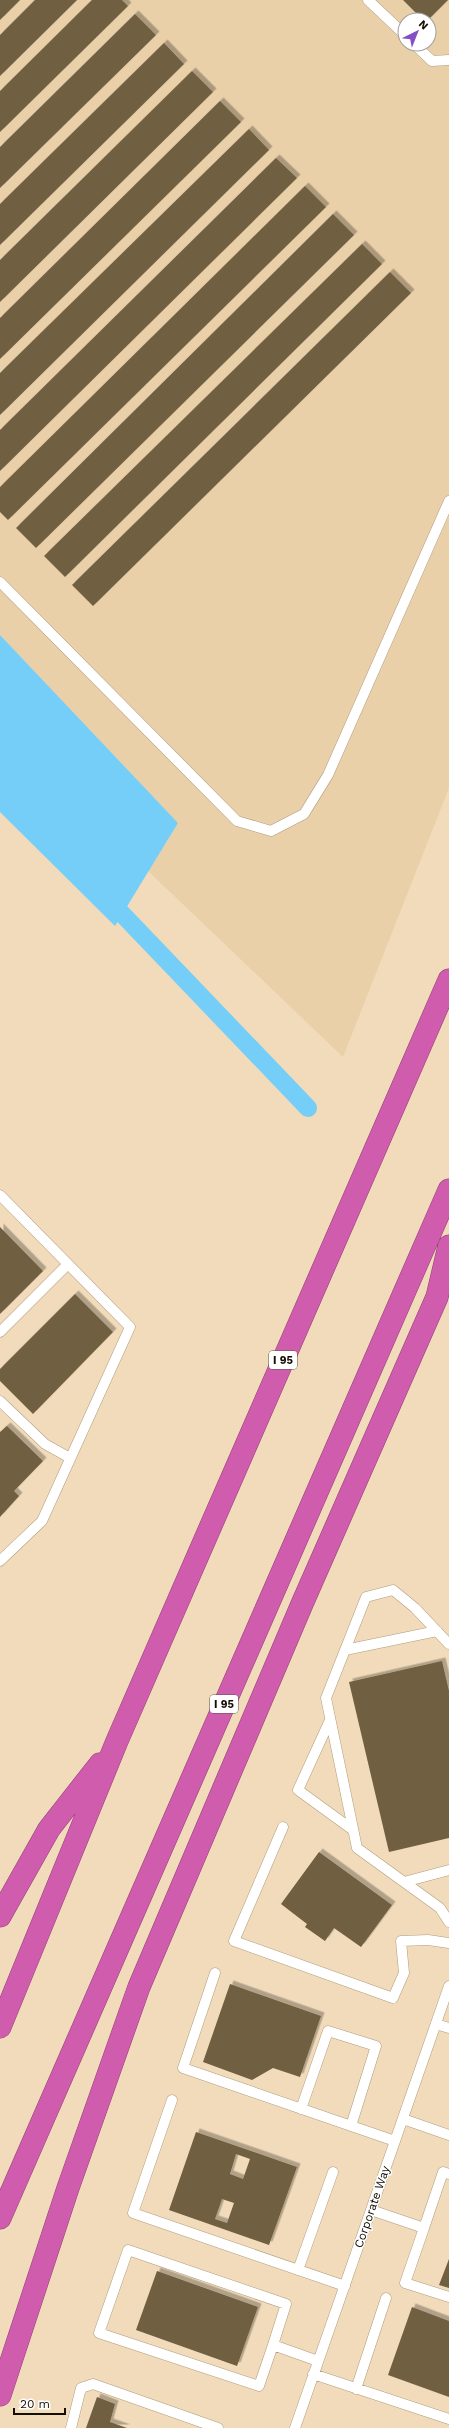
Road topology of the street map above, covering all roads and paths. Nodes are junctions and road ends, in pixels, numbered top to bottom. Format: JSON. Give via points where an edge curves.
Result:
{"nodes":[{"id":1,"x":368,"y":0,"type":"edge"},
{"id":2,"x":397,"y":27,"type":"edge"},
{"id":3,"x":422,"y":52,"type":"edge"},
{"id":4,"x":449,"y":60,"type":"edge"},
{"id":5,"x":449,"y":501,"type":"edge"},
{"id":6,"x":0,"y":582,"type":"edge"},
{"id":7,"x":449,"y":980,"type":"edge"},
{"id":8,"x":449,"y":1190,"type":"edge"},
{"id":9,"x":0,"y":1195,"type":"edge"},
{"id":10,"x":449,"y":1246,"type":"edge"},
{"id":11,"x":68,"y":1264,"type":"junction"},
{"id":12,"x":0,"y":1332,"type":"edge"},
{"id":13,"x":0,"y":1401,"type":"edge"},
{"id":14,"x":70,"y":1458,"type":"junction"},
{"id":15,"x":0,"y":1561,"type":"edge"},
{"id":16,"x":437,"y":1631,"type":"junction"},
{"id":17,"x":449,"y":1644,"type":"edge"},
{"id":18,"x":345,"y":1650,"type":"junction"},
{"id":19,"x":330,"y":1720,"type":"junction"},
{"id":20,"x":117,"y":1741,"type":"junction"},
{"id":21,"x":283,"y":1827,"type":"dead end"},
{"id":22,"x":353,"y":1830,"type":"junction"},
{"id":23,"x":449,"y":1870,"type":"edge"},
{"id":24,"x":404,"y":1882,"type":"junction"},
{"id":25,"x":0,"y":1916,"type":"edge"},
{"id":26,"x":449,"y":1922,"type":"edge"},
{"id":27,"x":449,"y":1943,"type":"edge"},
{"id":28,"x":215,"y":1973,"type":"dead end"},
{"id":29,"x":448,"y":1990,"type":"edge"},
{"id":30,"x":436,"y":2024,"type":"junction"},
{"id":31,"x":0,"y":2027,"type":"edge"},
{"id":32,"x":449,"y":2028,"type":"edge"},
{"id":33,"x":172,"y":2100,"type":"dead end"},
{"id":34,"x":301,"y":2109,"type":"junction"},
{"id":35,"x":403,"y":2119,"type":"junction"},
{"id":36,"x":351,"y":2126,"type":"junction"},
{"id":37,"x":449,"y":2135,"type":"edge"},
{"id":38,"x":395,"y":2141,"type":"junction"},
{"id":39,"x":333,"y":2172,"type":"dead end"},
{"id":40,"x":446,"y":2173,"type":"edge"},
{"id":41,"x":371,"y":2210,"type":"junction"},
{"id":42,"x":0,"y":2218,"type":"edge"},
{"id":43,"x":424,"y":2228,"type":"junction"},
{"id":44,"x":298,"y":2270,"type":"junction"},
{"id":45,"x":345,"y":2286,"type":"junction"},
{"id":46,"x":386,"y":2298,"type":"dead end"},
{"id":47,"x":449,"y":2298,"type":"edge"},
{"id":48,"x":273,"y":2345,"type":"junction"},
{"id":49,"x":318,"y":2361,"type":"junction"},
{"id":50,"x":314,"y":2374,"type":"junction"},
{"id":51,"x":356,"y":2389,"type":"junction"},
{"id":52,"x":0,"y":2395,"type":"edge"},
{"id":53,"x":449,"y":2419,"type":"edge"},
{"id":54,"x":71,"y":2428,"type":"edge"},
{"id":55,"x":218,"y":2428,"type":"edge"},
{"id":56,"x":295,"y":2428,"type":"edge"}],
"edges":[{"from":1,"to":2,"type":"lane"},
{"from":3,"to":4,"type":"lane","via":[[432,61]]},
{"from":5,"to":6,"type":"lane","via":[[328,775],[304,814],[271,831],[237,821]]},
{"from":7,"to":20,"type":"highway","number":"I 95"},
{"from":8,"to":42,"type":"highway","number":"I 95"},
{"from":9,"to":11,"type":"lane"},
{"from":10,"to":52,"type":"highway","via":[[437,1297],[305,1597],[139,1987],[68,2188]]},
{"from":11,"to":12,"type":"lane"},
{"from":11,"to":14,"type":"lane","via":[[130,1327]]},
{"from":13,"to":14,"type":"lane","via":[[45,1444]]},
{"from":14,"to":15,"type":"lane","via":[[42,1521]]},
{"from":16,"to":17,"type":"lane"},
{"from":16,"to":18,"type":"lane"},
{"from":16,"to":18,"type":"lane","via":[[393,1590],[366,1597]]},
{"from":18,"to":19,"type":"lane","via":[[326,1698]]},
{"from":19,"to":22,"type":"lane"},
{"from":19,"to":22,"type":"lane","via":[[298,1790]]},
{"from":20,"to":25,"type":"highway","via":[[50,1829]]},
{"from":20,"to":31,"type":"highway","number":"I 95"},
{"from":21,"to":27,"type":"lane","via":[[234,1942],[393,1998],[404,1973],[401,1941],[428,1940]]},
{"from":22,"to":24,"type":"lane","via":[[357,1848]]},
{"from":23,"to":24,"type":"lane"},
{"from":24,"to":26,"type":"lane","via":[[440,1908]]},
{"from":28,"to":34,"type":"lane","via":[[183,2068]]},
{"from":29,"to":30,"type":"lane","name":"Corporate Way"},
{"from":30,"to":32,"type":"lane"},
{"from":30,"to":35,"type":"lane","name":"Corporate Way"},
{"from":33,"to":44,"type":"lane","via":[[133,2213]]},
{"from":34,"to":36,"type":"lane"},
{"from":34,"to":36,"type":"lane","via":[[328,2031],[376,2046]]},
{"from":35,"to":37,"type":"lane"},
{"from":35,"to":38,"type":"lane","name":"Corporate Way"},
{"from":36,"to":38,"type":"lane"},
{"from":38,"to":41,"type":"lane","name":"Corporate Way"},
{"from":39,"to":44,"type":"lane"},
{"from":40,"to":43,"type":"lane"},
{"from":41,"to":43,"type":"lane"},
{"from":41,"to":45,"type":"lane","name":"Corporate Way"},
{"from":43,"to":47,"type":"lane","via":[[405,2283]]},
{"from":44,"to":45,"type":"lane"},
{"from":45,"to":49,"type":"lane","name":"Corporate Way"},
{"from":46,"to":51,"type":"lane"},
{"from":48,"to":48,"type":"lane","via":[[286,2304],[128,2250],[99,2333],[259,2386]]},
{"from":48,"to":49,"type":"lane"},
{"from":49,"to":50,"type":"lane","name":"Corporate Way"},
{"from":50,"to":51,"type":"lane"},
{"from":50,"to":56,"type":"lane","name":"Corporate Way"},
{"from":51,"to":53,"type":"lane"},
{"from":54,"to":55,"type":"lane","via":[[81,2388],[93,2384]]}]}
